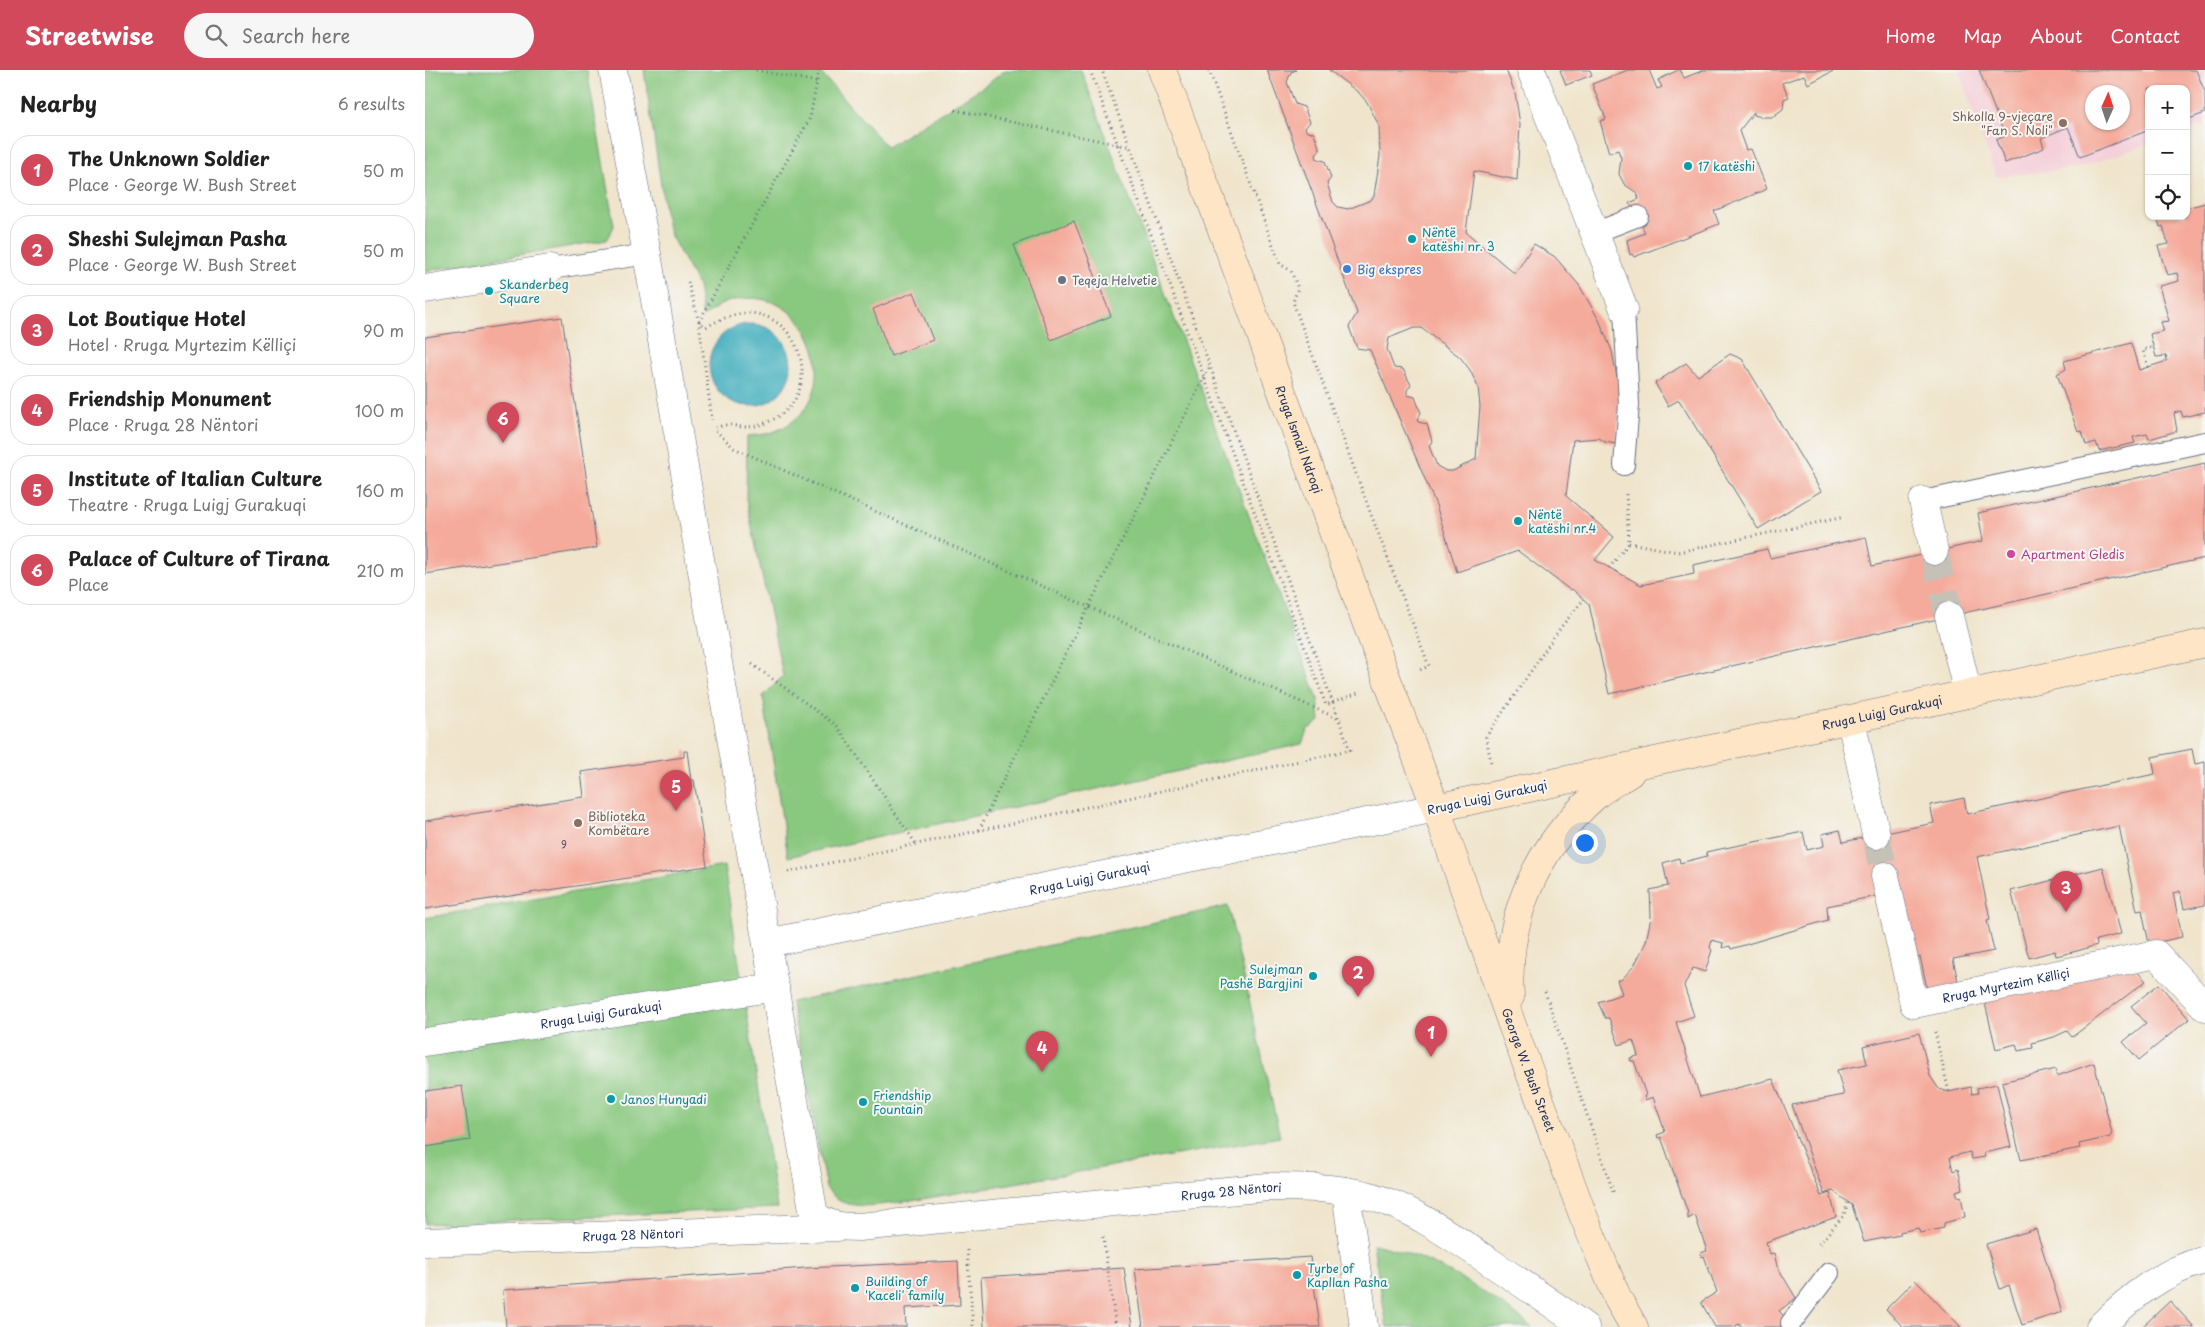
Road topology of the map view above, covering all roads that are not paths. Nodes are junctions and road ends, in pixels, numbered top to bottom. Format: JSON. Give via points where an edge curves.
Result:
{"nodes":[{"id":1,"x":613,"y":70,"type":"edge"},
{"id":2,"x":1162,"y":70,"type":"edge"},
{"id":3,"x":1531,"y":70,"type":"edge"},
{"id":4,"x":1638,"y":216,"type":"dead end"},
{"id":5,"x":1594,"y":234,"type":"junction"},
{"id":6,"x":647,"y":254,"type":"junction"},
{"id":7,"x":550,"y":269,"type":"joint"},
{"id":8,"x":425,"y":289,"type":"edge"},
{"id":9,"x":1624,"y":309,"type":"joint"},
{"id":10,"x":2205,"y":442,"type":"edge"},
{"id":11,"x":1624,"y":465,"type":"road end"},
{"id":12,"x":1923,"y":501,"type":"joint"},
{"id":13,"x":1934,"y":551,"type":"tunnel mouth"},
{"id":14,"x":1949,"y":616,"type":"tunnel mouth"},
{"id":15,"x":2205,"y":643,"type":"edge"},
{"id":16,"x":1968,"y":694,"type":"junction"},
{"id":17,"x":1851,"y":720,"type":"junction"},
{"id":18,"x":1644,"y":764,"type":"junction"},
{"id":19,"x":1436,"y":808,"type":"junction"},
{"id":20,"x":1877,"y":835,"type":"tunnel mouth"},
{"id":21,"x":1885,"y":876,"type":"tunnel mouth"},
{"id":22,"x":767,"y":942,"type":"junction"},
{"id":23,"x":775,"y":987,"type":"junction"},
{"id":24,"x":2205,"y":1007,"type":"edge"},
{"id":25,"x":1512,"y":1025,"type":"junction"},
{"id":26,"x":425,"y":1042,"type":"edge"},
{"id":27,"x":1346,"y":1191,"type":"junction"},
{"id":28,"x":839,"y":1227,"type":"junction"},
{"id":29,"x":425,"y":1242,"type":"edge"},
{"id":30,"x":2205,"y":1260,"type":"edge"},
{"id":31,"x":1829,"y":1273,"type":"dead end"},
{"id":32,"x":1791,"y":1323,"type":"dead end"},
{"id":33,"x":1363,"y":1327,"type":"edge"},
{"id":34,"x":1585,"y":1327,"type":"edge"},
{"id":35,"x":1634,"y":1327,"type":"edge"},
{"id":36,"x":2101,"y":1327,"type":"edge"}],
"edges":[{"from":1,"to":6,"type":"street"},
{"from":2,"to":19,"type":"main road","name":"Rruga Ismail Ndroqi"},
{"from":3,"to":5,"type":"street"},
{"from":4,"to":5,"type":"lane"},
{"from":5,"to":9,"type":"street"},
{"from":6,"to":7,"type":"lane"},
{"from":6,"to":22,"type":"street"},
{"from":7,"to":8,"type":"street"},
{"from":9,"to":11,"type":"lane","via":[[1629,404]]},
{"from":10,"to":12,"type":"lane"},
{"from":12,"to":13,"type":"street"},
{"from":14,"to":16,"type":"street"},
{"from":15,"to":16,"type":"main road","name":"Rruga Luigj Gurakuqi"},
{"from":16,"to":17,"type":"main road","name":"Rruga Luigj Gurakuqi"},
{"from":17,"to":18,"type":"main road","name":"Rruga Luigj Gurakuqi"},
{"from":17,"to":20,"type":"street"},
{"from":18,"to":19,"type":"main road","name":"Rruga Luigj Gurakuqi"},
{"from":18,"to":25,"type":"main road","via":[[1595,795],[1556,837],[1534,872],[1510,947]]},
{"from":19,"to":22,"type":"street","name":"Rruga Luigj Gurakuqi"},
{"from":19,"to":25,"type":"main road","name":"George W. Bush Street"},
{"from":21,"to":24,"type":"street","name":"Rruga Myrtezim Këlliçi","via":[[1914,1004],[2156,954]]},
{"from":22,"to":23,"type":"street"},
{"from":23,"to":26,"type":"street","name":"Rruga Luigj Gurakuqi"},
{"from":23,"to":28,"type":"street","name":"Rruga 28 Nëntori","via":[[814,1214],[825,1223]]},
{"from":25,"to":35,"type":"main road","name":"George W. Bush Street","via":[[1583,1215],[1618,1299]]},
{"from":27,"to":28,"type":"street","name":"Rruga 28 Nëntori","via":[[1268,1187],[859,1228]]},
{"from":27,"to":33,"type":"street"},
{"from":27,"to":34,"type":"street","name":"Rruga 28 Nëntori","via":[[1384,1201],[1417,1216]]},
{"from":28,"to":29,"type":"street","name":"Rruga 28 Nëntori"},
{"from":30,"to":36,"type":"street","via":[[2159,1278],[2124,1303]]},
{"from":31,"to":32,"type":"lane"}]}
